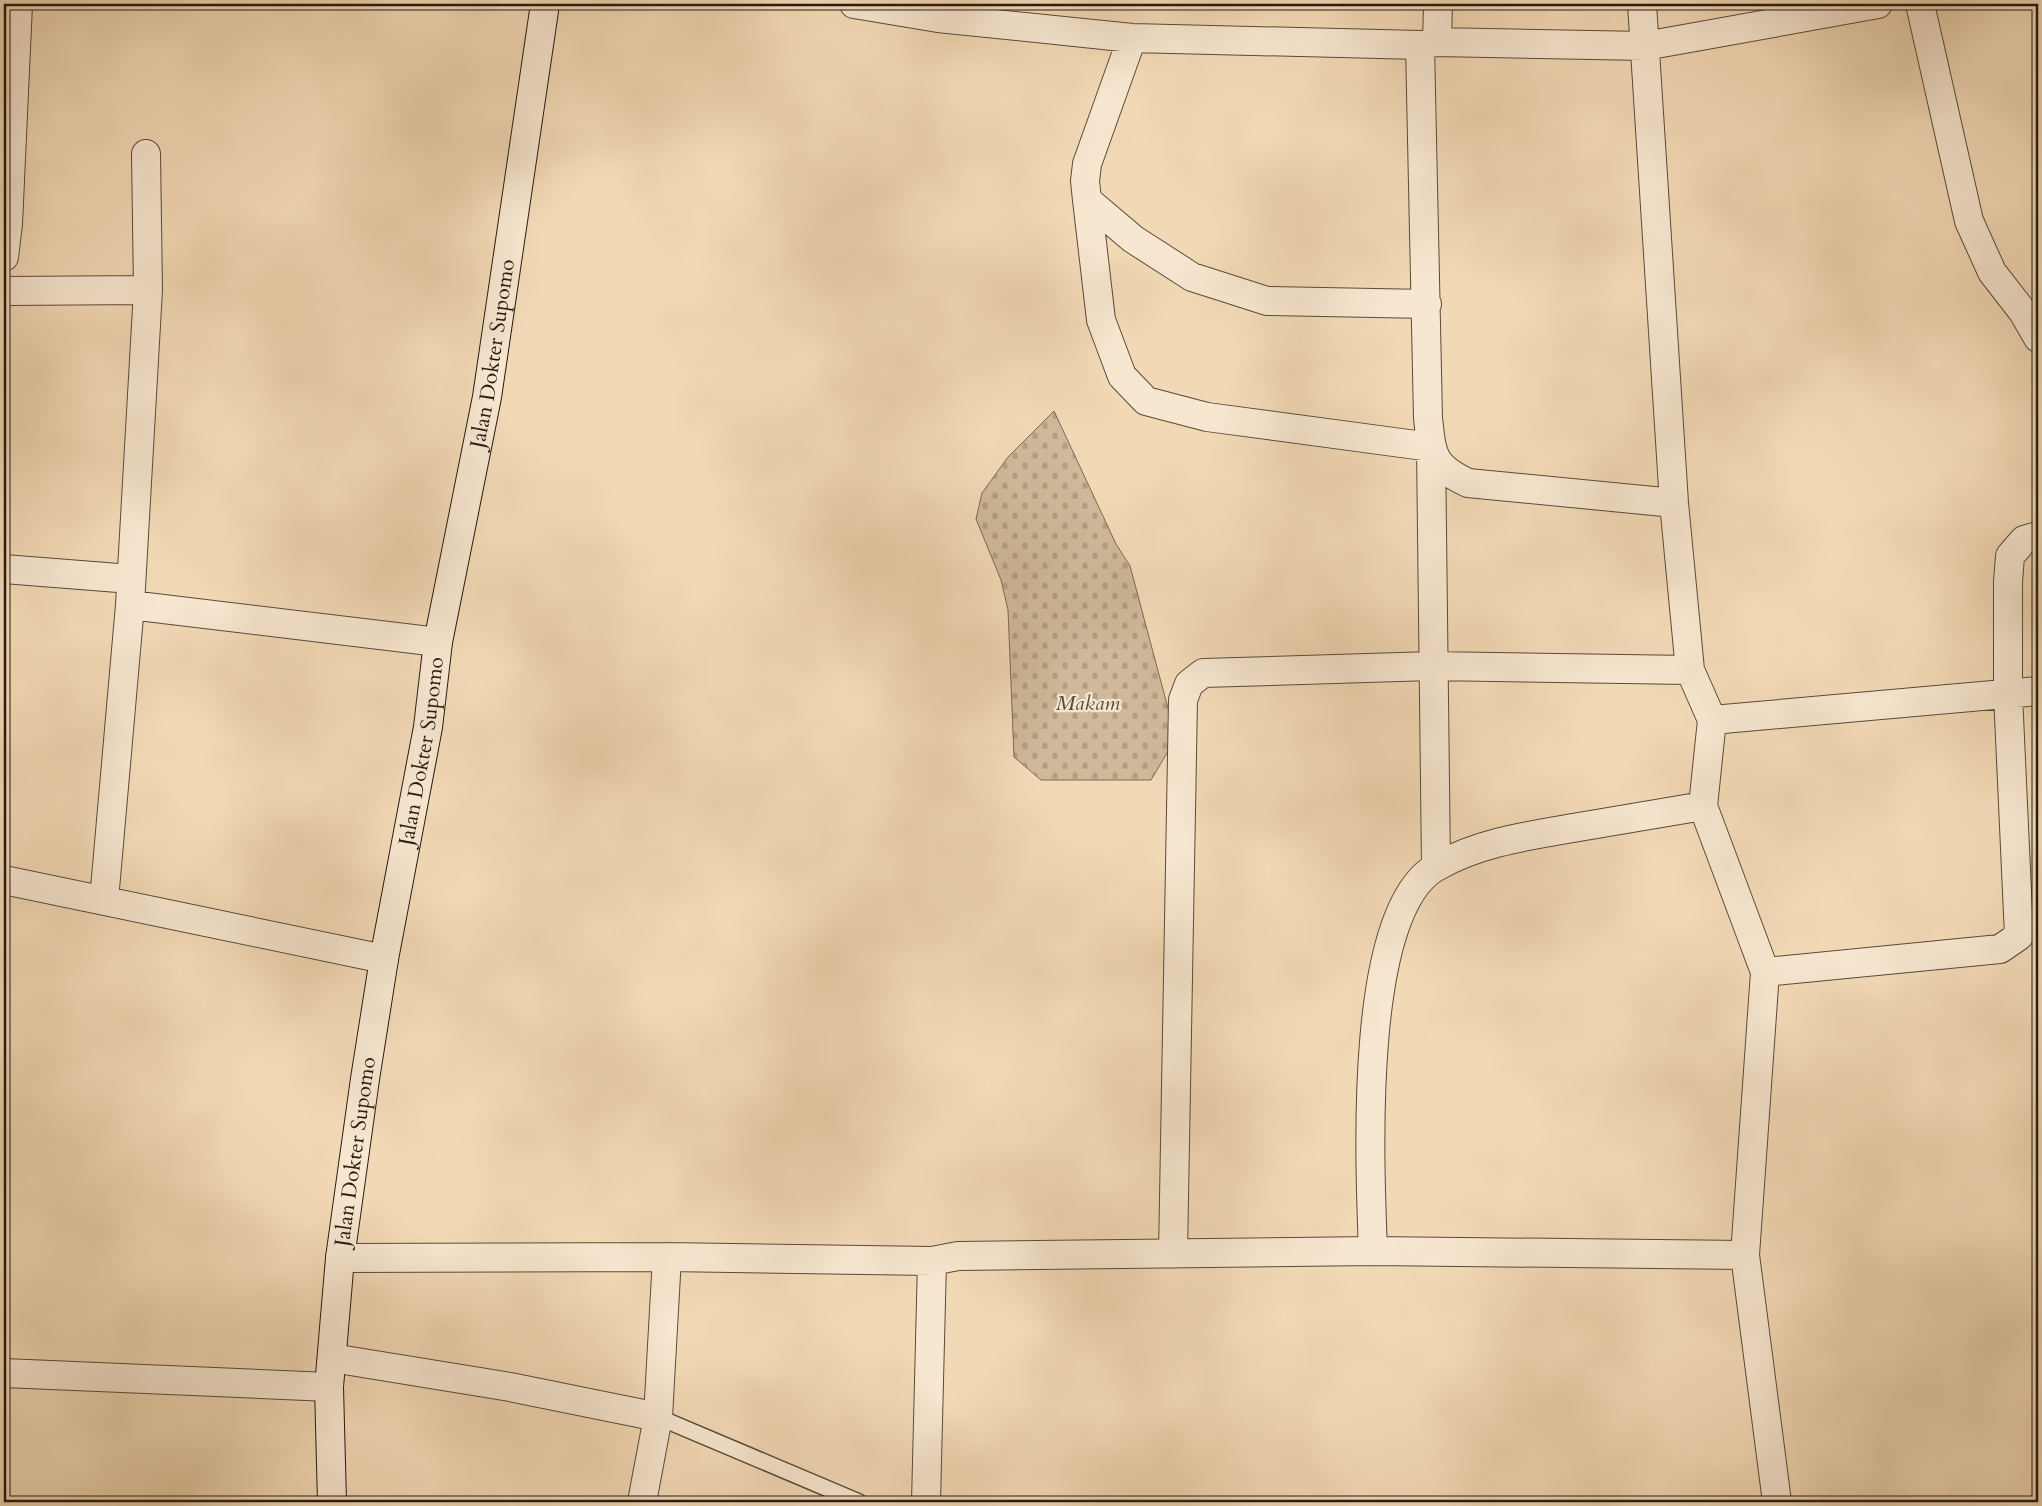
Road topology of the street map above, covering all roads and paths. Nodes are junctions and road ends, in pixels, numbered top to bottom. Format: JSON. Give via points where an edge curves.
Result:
{"nodes":[{"id":1,"x":18,"y":4,"type":"edge"},
{"id":2,"x":545,"y":4,"type":"edge"},
{"id":3,"x":854,"y":4,"type":"edge"},
{"id":4,"x":1438,"y":4,"type":"edge"},
{"id":5,"x":1642,"y":4,"type":"edge"},
{"id":6,"x":1878,"y":4,"type":"edge"},
{"id":7,"x":1920,"y":4,"type":"edge"},
{"id":8,"x":1132,"y":38,"type":"junction"},
{"id":9,"x":1428,"y":44,"type":"junction"},
{"id":10,"x":1644,"y":46,"type":"junction"},
{"id":11,"x":146,"y":154,"type":"dead end"},
{"id":12,"x":1087,"y":200,"type":"junction"},
{"id":13,"x":4,"y":258,"type":"edge"},
{"id":14,"x":4,"y":290,"type":"edge"},
{"id":15,"x":148,"y":290,"type":"junction"},
{"id":16,"x":1427,"y":304,"type":"junction"},
{"id":17,"x":2038,"y":338,"type":"edge"},
{"id":18,"x":1431,"y":447,"type":"junction"},
{"id":19,"x":1674,"y":503,"type":"junction"},
{"id":20,"x":2038,"y":536,"type":"edge"},
{"id":21,"x":4,"y":568,"type":"edge"},
{"id":22,"x":131,"y":592,"type":"junction"},
{"id":23,"x":438,"y":642,"type":"junction"},
{"id":24,"x":1432,"y":666,"type":"junction"},
{"id":25,"x":1690,"y":670,"type":"junction"},
{"id":26,"x":2038,"y":691,"type":"edge"},
{"id":27,"x":2008,"y":694,"type":"junction"},
{"id":28,"x":1712,"y":720,"type":"junction"},
{"id":29,"x":1703,"y":806,"type":"junction"},
{"id":30,"x":1436,"y":867,"type":"junction"},
{"id":31,"x":4,"y":880,"type":"edge"},
{"id":32,"x":104,"y":900,"type":"junction"},
{"id":33,"x":384,"y":960,"type":"junction"},
{"id":34,"x":1765,"y":972,"type":"junction"},
{"id":35,"x":1373,"y":1251,"type":"junction"},
{"id":36,"x":1173,"y":1254,"type":"junction"},
{"id":37,"x":1745,"y":1254,"type":"junction"},
{"id":38,"x":340,"y":1258,"type":"junction"},
{"id":39,"x":667,"y":1258,"type":"junction"},
{"id":40,"x":932,"y":1261,"type":"junction"},
{"id":41,"x":332,"y":1358,"type":"junction"},
{"id":42,"x":4,"y":1373,"type":"edge"},
{"id":43,"x":329,"y":1387,"type":"junction"},
{"id":44,"x":658,"y":1417,"type":"junction"},
{"id":45,"x":332,"y":1502,"type":"edge"},
{"id":46,"x":642,"y":1502,"type":"edge"},
{"id":47,"x":859,"y":1502,"type":"edge"},
{"id":48,"x":926,"y":1502,"type":"edge"},
{"id":49,"x":1777,"y":1502,"type":"edge"}],
"edges":[{"from":1,"to":13,"type":"street"},
{"from":2,"to":23,"type":"street","name":"Jalan Dokter Supomo","via":[[487,397]]},
{"from":3,"to":8,"type":"street","via":[[938,18]]},
{"from":4,"to":9,"type":"street"},
{"from":5,"to":10,"type":"street"},
{"from":6,"to":10,"type":"street"},
{"from":7,"to":17,"type":"street","via":[[1969,221],[1992,272],[2023,312]]},
{"from":8,"to":9,"type":"street"},
{"from":8,"to":12,"type":"street","via":[[1087,164]]},
{"from":9,"to":10,"type":"street"},
{"from":9,"to":16,"type":"street"},
{"from":10,"to":19,"type":"street"},
{"from":11,"to":15,"type":"street"},
{"from":12,"to":16,"type":"street","via":[[1133,239],[1192,278],[1257,298],[1267,301]]},
{"from":12,"to":18,"type":"street","via":[[1101,320],[1122,376],[1146,401],[1207,417]]},
{"from":14,"to":15,"type":"street"},
{"from":15,"to":22,"type":"street"},
{"from":16,"to":18,"type":"street"},
{"from":18,"to":19,"type":"street","via":[[1448,473],[1468,483]]},
{"from":18,"to":24,"type":"street"},
{"from":19,"to":25,"type":"street"},
{"from":20,"to":27,"type":"street","via":[[2024,540],[2010,556]]},
{"from":21,"to":22,"type":"street"},
{"from":22,"to":23,"type":"street"},
{"from":22,"to":32,"type":"street"},
{"from":23,"to":33,"type":"street","name":"Jalan Dokter Supomo","via":[[428,727]]},
{"from":24,"to":25,"type":"street"},
{"from":24,"to":30,"type":"street"},
{"from":24,"to":36,"type":"street","via":[[1203,673],[1189,684],[1184,700]]},
{"from":25,"to":28,"type":"street"},
{"from":26,"to":27,"type":"street"},
{"from":27,"to":28,"type":"street"},
{"from":27,"to":34,"type":"street","via":[[2020,936],[2000,949]]},
{"from":28,"to":29,"type":"street"},
{"from":29,"to":30,"type":"street","via":[[1500,841]]},
{"from":29,"to":34,"type":"street"},
{"from":30,"to":35,"type":"street","via":[[1425,874],[1407,900],[1391,938],[1380,982],[1373,1047]]},
{"from":31,"to":32,"type":"street"},
{"from":32,"to":33,"type":"street"},
{"from":33,"to":38,"type":"street","name":"Jalan Dokter Supomo"},
{"from":34,"to":37,"type":"street"},
{"from":35,"to":36,"type":"street"},
{"from":35,"to":37,"type":"street"},
{"from":36,"to":40,"type":"street","via":[[958,1256]]},
{"from":37,"to":49,"type":"street"},
{"from":38,"to":39,"type":"street"},
{"from":38,"to":41,"type":"street","name":"Jalan Dokter Supomo"},
{"from":39,"to":40,"type":"street"},
{"from":39,"to":44,"type":"street"},
{"from":40,"to":48,"type":"street"},
{"from":41,"to":43,"type":"street","name":"Jalan Dokter Supomo"},
{"from":41,"to":44,"type":"street","via":[[510,1387]]},
{"from":42,"to":43,"type":"street"},
{"from":43,"to":45,"type":"street","name":"Jalan Dokter Supomo"},
{"from":44,"to":46,"type":"street"},
{"from":44,"to":47,"type":"lane"}]}
